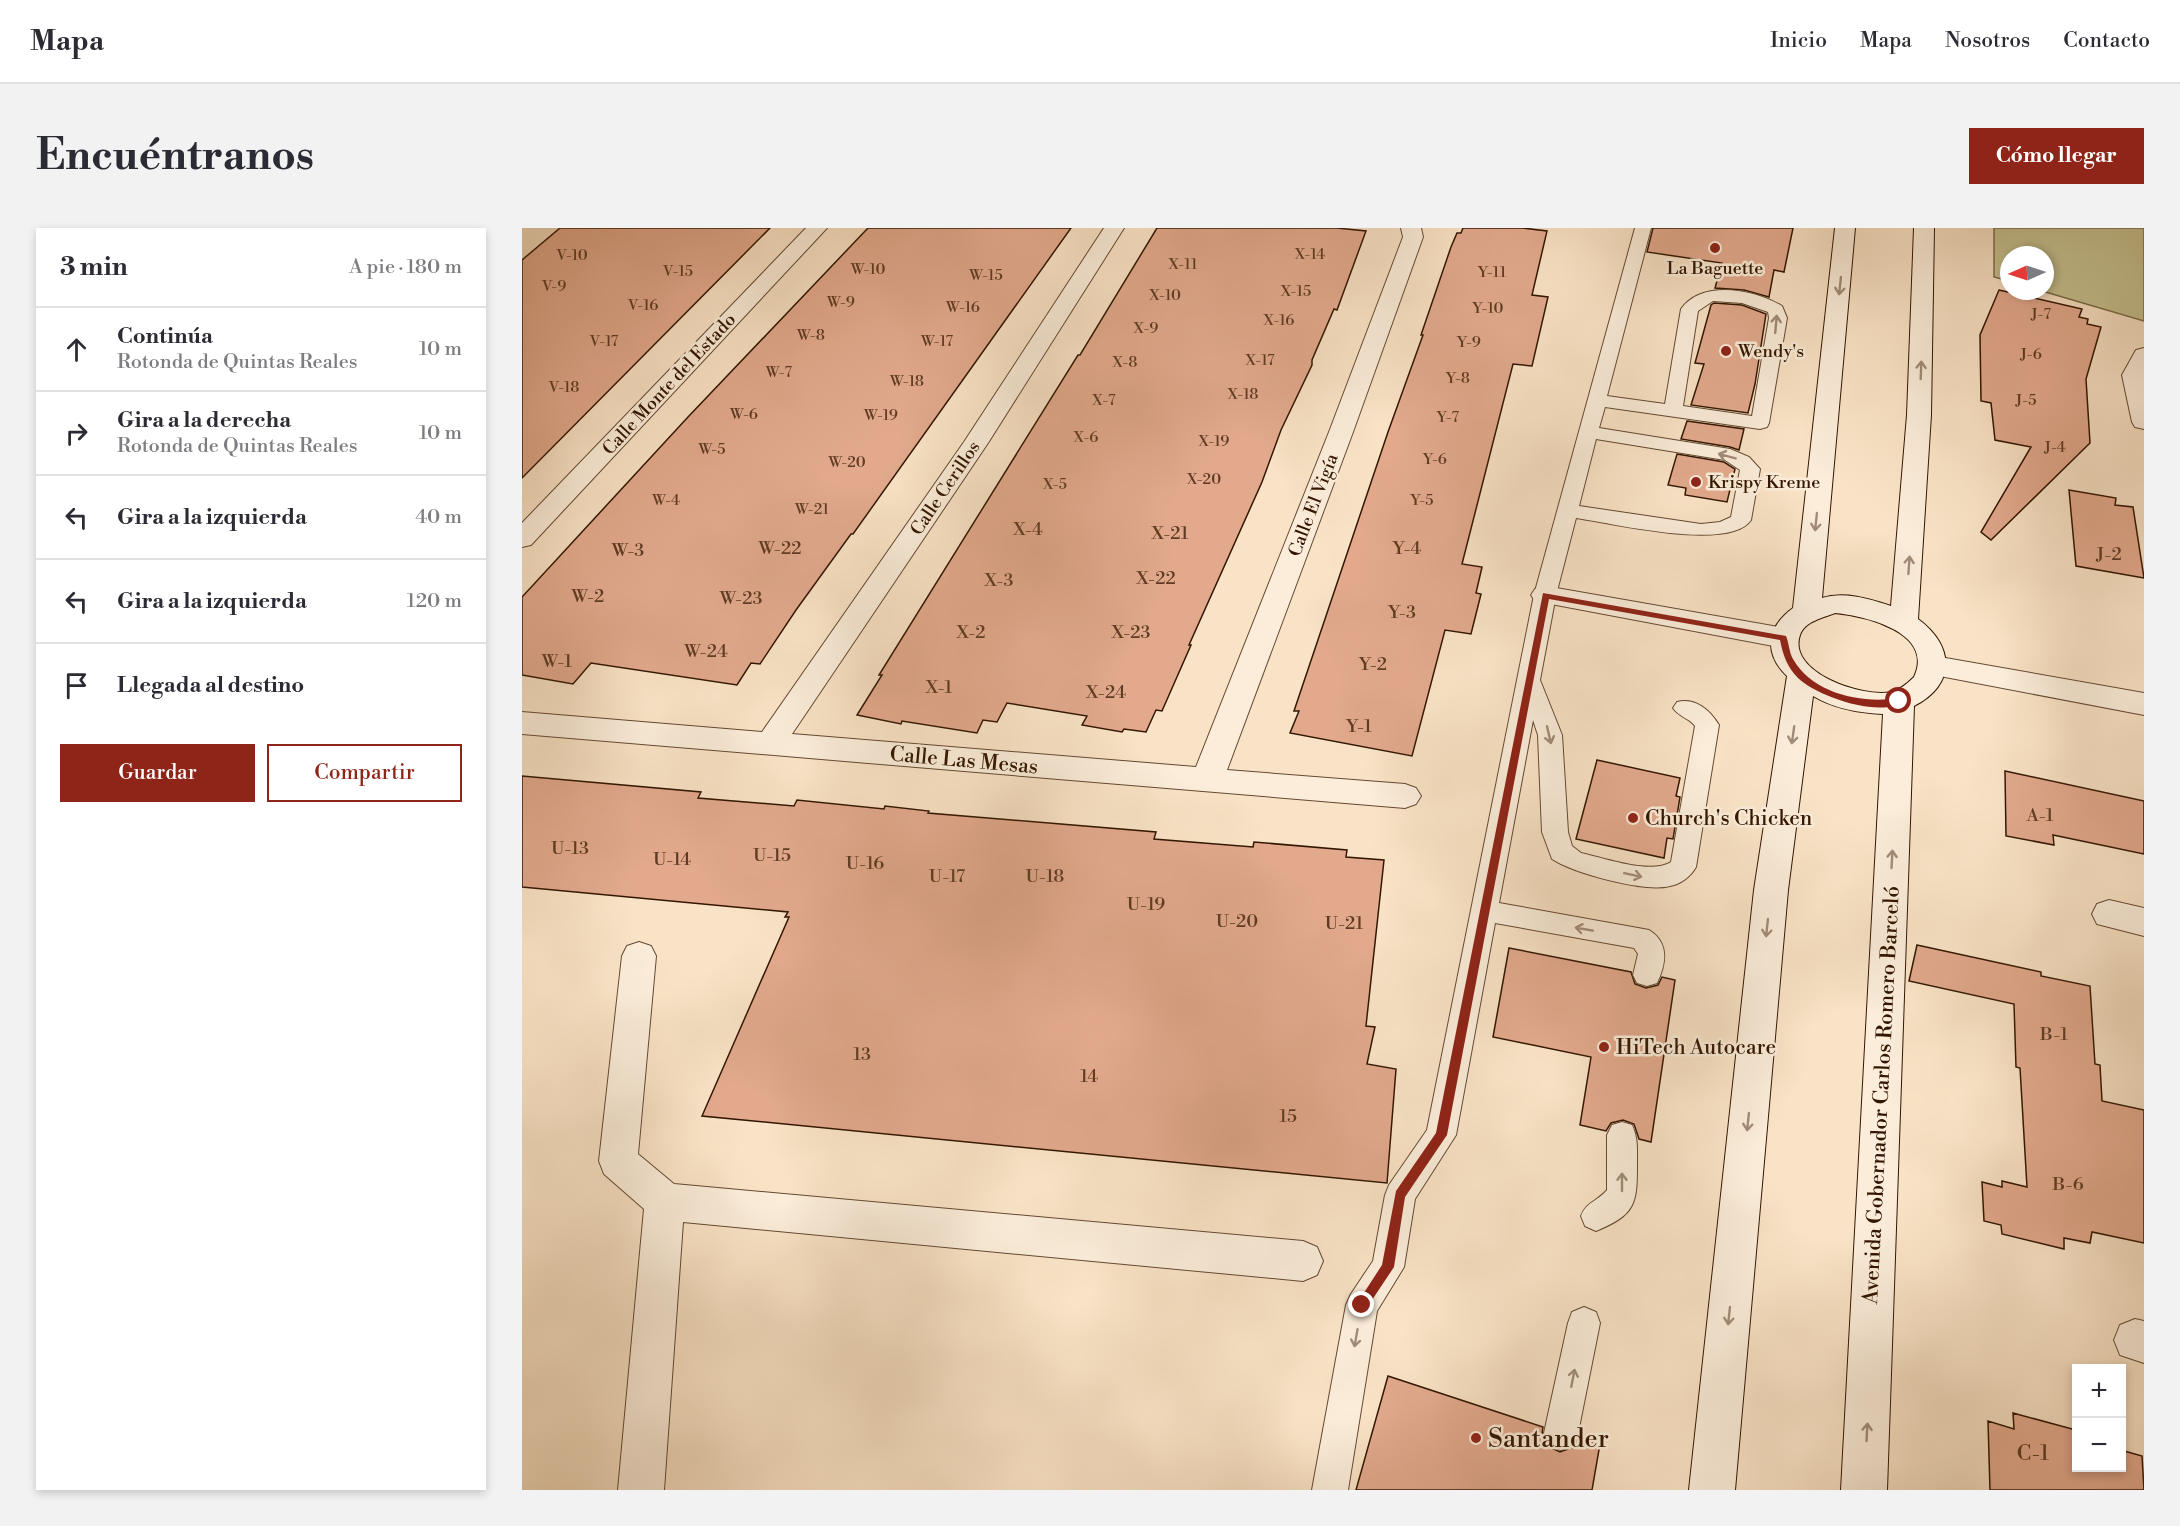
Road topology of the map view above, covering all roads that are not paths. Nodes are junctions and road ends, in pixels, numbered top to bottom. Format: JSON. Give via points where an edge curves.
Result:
{"nodes":[{"id":1,"x":817,"y":228,"type":"edge"},
{"id":2,"x":1114,"y":228,"type":"edge"},
{"id":3,"x":1411,"y":228,"type":"edge"},
{"id":4,"x":1643,"y":228,"type":"edge"},
{"id":5,"x":1845,"y":228,"type":"edge"},
{"id":6,"x":1924,"y":228,"type":"edge"},
{"id":7,"x":2144,"y":355,"type":"edge"},
{"id":8,"x":1598,"y":400,"type":"junction"},
{"id":9,"x":1673,"y":411,"type":"junction"},
{"id":10,"x":2144,"y":422,"type":"edge"},
{"id":11,"x":1589,"y":432,"type":"junction"},
{"id":12,"x":1568,"y":511,"type":"junction"},
{"id":13,"x":522,"y":539,"type":"edge"},
{"id":14,"x":1545,"y":595,"type":"junction"},
{"id":15,"x":1807,"y":611,"type":"junction"},
{"id":16,"x":1904,"y":623,"type":"junction"},
{"id":17,"x":1784,"y":638,"type":"junction"},
{"id":18,"x":1934,"y":666,"type":"junction"},
{"id":19,"x":1802,"y":677,"type":"junction"},
{"id":20,"x":1529,"y":680,"type":"junction"},
{"id":21,"x":1899,"y":701,"type":"junction"},
{"id":22,"x":2144,"y":704,"type":"edge"},
{"id":23,"x":1684,"y":708,"type":"dead end"},
{"id":24,"x":522,"y":723,"type":"edge"},
{"id":25,"x":770,"y":743,"type":"junction"},
{"id":26,"x":1207,"y":780,"type":"junction"},
{"id":27,"x":1406,"y":796,"type":"dead end"},
{"id":28,"x":1485,"y":911,"type":"junction"},
{"id":29,"x":2109,"y":914,"type":"dead end"},
{"id":30,"x":2144,"y":922,"type":"edge"},
{"id":31,"x":639,"y":956,"type":"dead end"},
{"id":32,"x":1647,"y":975,"type":"dead end"},
{"id":33,"x":1622,"y":1135,"type":"dead end"},
{"id":34,"x":665,"y":1202,"type":"junction"},
{"id":35,"x":1596,"y":1216,"type":"dead end"},
{"id":36,"x":1303,"y":1261,"type":"dead end"},
{"id":37,"x":1584,"y":1323,"type":"dead end"},
{"id":38,"x":1562,"y":1433,"type":"dead end"},
{"id":39,"x":641,"y":1490,"type":"edge"},
{"id":40,"x":1330,"y":1490,"type":"edge"},
{"id":41,"x":1713,"y":1490,"type":"edge"},
{"id":42,"x":1864,"y":1490,"type":"edge"}],
"edges":[{"from":1,"to":13,"type":"street","name":"Calle Monte del Estado"},
{"from":2,"to":25,"type":"street","name":"Calle Cerillos","via":[[976,444]]},
{"from":3,"to":26,"type":"street","name":"Calle El Vigía","via":[[1413,237],[1349,411]]},
{"from":4,"to":8,"type":"lane"},
{"from":5,"to":15,"type":"street","one_way":true},
{"from":16,"to":6,"type":"street","one_way":true,"via":[[1919,415]]},
{"from":7,"to":10,"type":"street","via":[[2134,375]]},
{"from":8,"to":9,"type":"lane"},
{"from":8,"to":11,"type":"lane"},
{"from":9,"to":9,"type":"lane","one_way":true,"via":[[1760,423],[1778,318],[1776,310],[1767,303],[1714,296],[1690,309]]},
{"from":11,"to":12,"type":"lane"},
{"from":12,"to":11,"type":"lane","one_way":true,"via":[[1701,530],[1731,527],[1741,520],[1750,469],[1742,460]]},
{"from":12,"to":14,"type":"lane"},
{"from":14,"to":17,"type":"street"},
{"from":14,"to":20,"type":"lane"},
{"from":15,"to":16,"type":"street","via":[[1833,604],[1861,606]]},
{"from":15,"to":17,"type":"street","via":[[1791,622]]},
{"from":16,"to":18,"type":"street","via":[[1929,647]]},
{"from":17,"to":19,"type":"street","via":[[1788,658]]},
{"from":18,"to":21,"type":"street","via":[[1928,684]]},
{"from":18,"to":22,"type":"street"},
{"from":19,"to":21,"type":"street","via":[[1826,692],[1855,702]]},
{"from":19,"to":41,"type":"street","one_way":true,"via":[[1771,890]]},
{"from":20,"to":23,"type":"lane","one_way":true,"via":[[1550,735],[1556,832],[1561,852],[1574,861],[1649,878],[1668,877],[1683,867],[1707,725],[1699,715]]},
{"from":20,"to":28,"type":"lane"},
{"from":42,"to":21,"type":"street","name":"Avenida Gobernador Carlos Romero Barceló","one_way":true},
{"from":24,"to":25,"type":"street","name":"Calle Las Mesas"},
{"from":25,"to":26,"type":"street","name":"Calle Las Mesas"},
{"from":26,"to":27,"type":"street","name":"Calle Las Mesas"},
{"from":32,"to":28,"type":"lane","one_way":true,"via":[[1653,951],[1649,943],[1640,939]]},
{"from":28,"to":40,"type":"lane","one_way":true,"via":[[1442,1135],[1400,1195],[1388,1267],[1362,1305]]},
{"from":29,"to":30,"type":"street"},
{"from":31,"to":34,"type":"street","via":[[618,1161]]},
{"from":35,"to":33,"type":"lane","one_way":true,"via":[[1612,1207],[1622,1195]]},
{"from":34,"to":36,"type":"street"},
{"from":34,"to":39,"type":"street"},
{"from":38,"to":37,"type":"lane","one_way":true}]}
